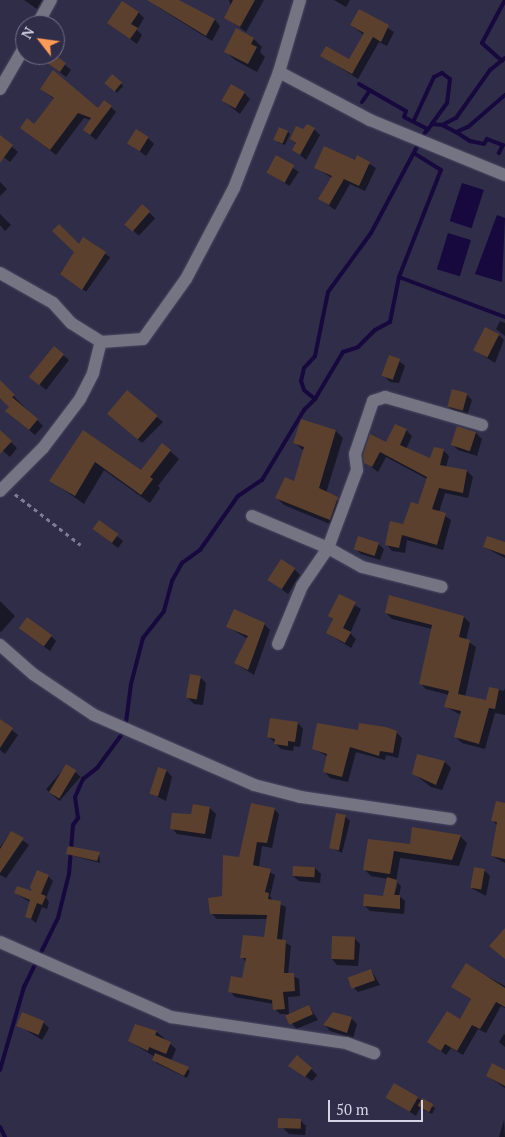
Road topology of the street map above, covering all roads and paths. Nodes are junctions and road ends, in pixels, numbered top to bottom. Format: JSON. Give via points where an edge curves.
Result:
{"nodes":[{"id":1,"x":51,"y":0,"type":"edge"},
{"id":2,"x":300,"y":0,"type":"edge"},
{"id":3,"x":43,"y":15,"type":"edge"},
{"id":4,"x":15,"y":61,"type":"edge"},
{"id":5,"x":278,"y":72,"type":"junction"},
{"id":6,"x":1,"y":83,"type":"edge"},
{"id":7,"x":505,"y":175,"type":"edge"},
{"id":8,"x":0,"y":273,"type":"edge"},
{"id":9,"x":101,"y":342,"type":"junction"},
{"id":10,"x":482,"y":425,"type":"dead end"},
{"id":11,"x":4,"y":486,"type":"edge"},
{"id":12,"x":252,"y":516,"type":"dead end"},
{"id":13,"x":81,"y":545,"type":"dead end"},
{"id":14,"x":328,"y":548,"type":"junction"},
{"id":15,"x":442,"y":587,"type":"dead end"},
{"id":16,"x":278,"y":644,"type":"dead end"},
{"id":17,"x":0,"y":645,"type":"edge"},
{"id":18,"x":450,"y":819,"type":"dead end"},
{"id":19,"x":0,"y":942,"type":"edge"},
{"id":20,"x":374,"y":1053,"type":"dead end"}],
"edges":[{"from":1,"to":3,"type":"street"},
{"from":2,"to":5,"type":"street"},
{"from":4,"to":6,"type":"street"},
{"from":5,"to":7,"type":"street","via":[[370,120]]},
{"from":5,"to":9,"type":"street","via":[[234,188],[186,279],[143,339]]},
{"from":8,"to":9,"type":"street","via":[[53,303],[71,323]]},
{"from":9,"to":11,"type":"street","via":[[93,374],[80,399],[44,448]]},
{"from":10,"to":14,"type":"street","via":[[385,397],[373,401],[355,454],[357,470]]},
{"from":11,"to":13,"type":"path"},
{"from":12,"to":14,"type":"street"},
{"from":14,"to":15,"type":"street","via":[[362,567]]},
{"from":14,"to":16,"type":"street","via":[[302,586]]},
{"from":17,"to":18,"type":"street","via":[[94,715],[254,784],[302,796]]},
{"from":19,"to":20,"type":"street","via":[[30,958],[171,1017],[346,1043]]}]}
